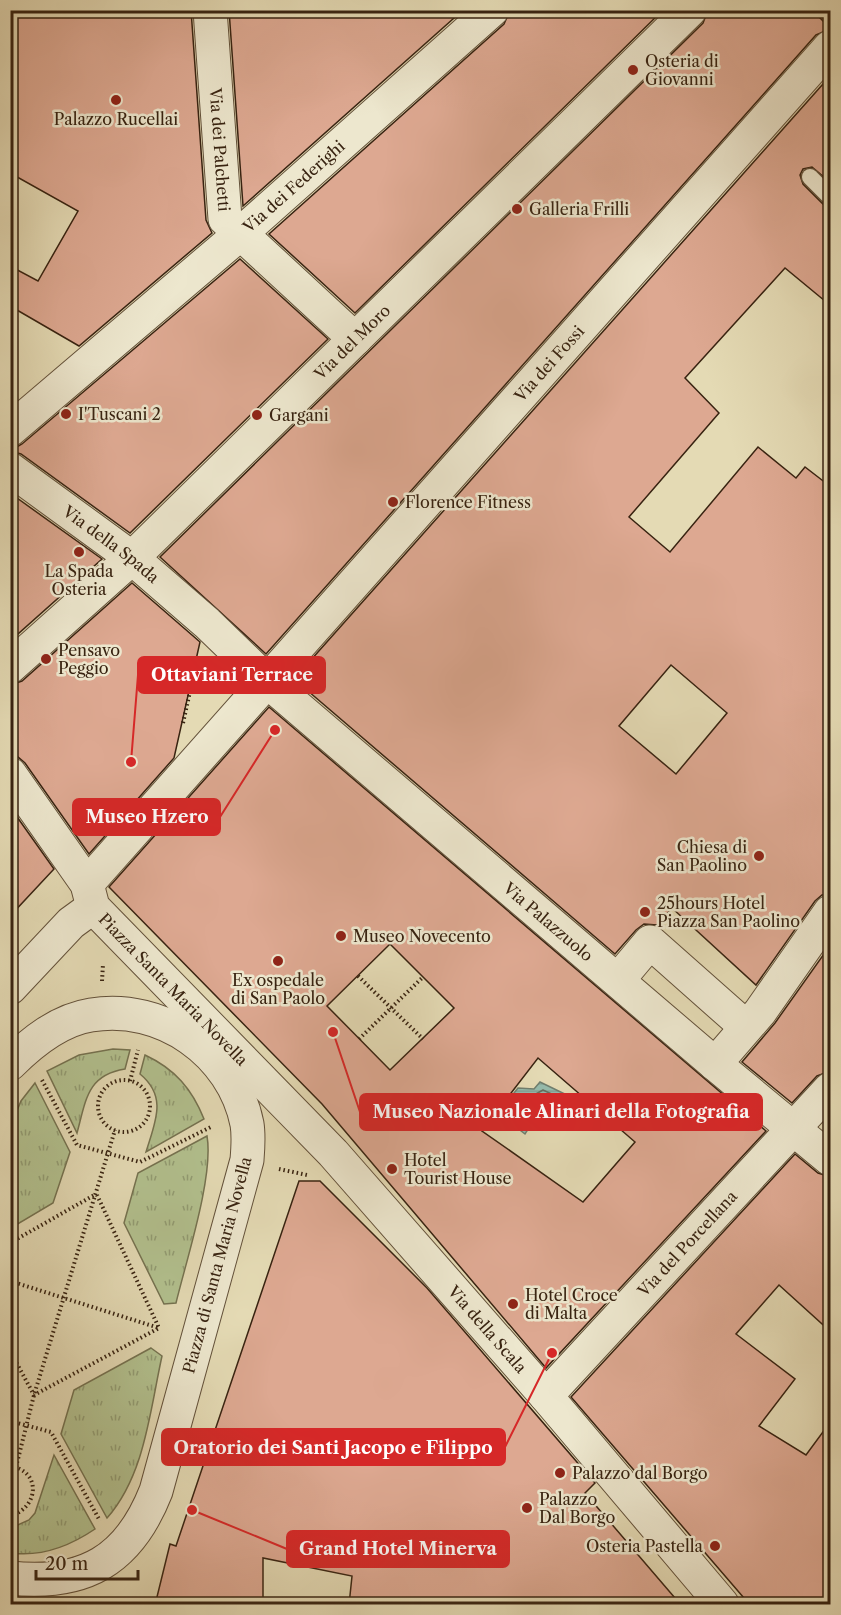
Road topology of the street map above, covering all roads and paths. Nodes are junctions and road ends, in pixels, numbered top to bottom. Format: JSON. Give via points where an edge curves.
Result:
{"nodes":[{"id":1,"x":210,"y":10,"type":"edge"},
{"id":2,"x":492,"y":10,"type":"edge"},
{"id":3,"x":690,"y":10,"type":"edge"},
{"id":4,"x":831,"y":47,"type":"edge"},
{"id":5,"x":810,"y":177,"type":"dead end"},
{"id":6,"x":831,"y":197,"type":"edge"},
{"id":7,"x":240,"y":234,"type":"junction"},
{"id":8,"x":355,"y":339,"type":"junction"},
{"id":9,"x":10,"y":430,"type":"edge"},
{"id":10,"x":10,"y":469,"type":"edge"},
{"id":11,"x":132,"y":558,"type":"junction"},
{"id":12,"x":197,"y":658,"type":"dead end"},
{"id":13,"x":10,"y":667,"type":"edge"},
{"id":14,"x":268,"y":682,"type":"junction"},
{"id":15,"x":180,"y":734,"type":"dead end"},
{"id":16,"x":10,"y":774,"type":"edge"},
{"id":17,"x":90,"y":895,"type":"junction"},
{"id":18,"x":831,"y":912,"type":"edge"},
{"id":19,"x":358,"y":976,"type":"dead end"},
{"id":20,"x":423,"y":977,"type":"dead end"},
{"id":21,"x":618,"y":980,"type":"junction"},
{"id":22,"x":10,"y":988,"type":"edge"},
{"id":23,"x":391,"y":1008,"type":"junction"},
{"id":24,"x":753,"y":1019,"type":"junction"},
{"id":25,"x":359,"y":1039,"type":"dead end"},
{"id":26,"x":423,"y":1039,"type":"dead end"},
{"id":27,"x":18,"y":1057,"type":"edge"},
{"id":28,"x":715,"y":1064,"type":"junction"},
{"id":29,"x":268,"y":1089,"type":"joint"},
{"id":30,"x":831,"y":1089,"type":"edge"},
{"id":31,"x":243,"y":1111,"type":"junction"},
{"id":32,"x":793,"y":1128,"type":"junction"},
{"id":33,"x":115,"y":1130,"type":"junction"},
{"id":34,"x":108,"y":1154,"type":"junction"},
{"id":35,"x":831,"y":1158,"type":"edge"},
{"id":36,"x":248,"y":1160,"type":"junction"},
{"id":37,"x":310,"y":1176,"type":"dead end"},
{"id":38,"x":96,"y":1194,"type":"junction"},
{"id":39,"x":10,"y":1242,"type":"edge"},
{"id":40,"x":10,"y":1281,"type":"edge"},
{"id":41,"x":64,"y":1298,"type":"junction"},
{"id":42,"x":159,"y":1328,"type":"junction"},
{"id":43,"x":10,"y":1351,"type":"edge"},
{"id":44,"x":34,"y":1395,"type":"junction"},
{"id":45,"x":546,"y":1396,"type":"junction"},
{"id":46,"x":10,"y":1422,"type":"edge"},
{"id":47,"x":26,"y":1426,"type":"junction"},
{"id":48,"x":13,"y":1466,"type":"edge"},
{"id":49,"x":10,"y":1516,"type":"edge"},
{"id":50,"x":118,"y":1553,"type":"junction"},
{"id":51,"x":10,"y":1578,"type":"edge"},
{"id":52,"x":722,"y":1605,"type":"edge"}],
"edges":[{"from":1,"to":7,"type":"street","name":"Via dei Palchetti","via":[[225,219]]},
{"from":2,"to":7,"type":"street","name":"Via dei Federighi"},
{"from":3,"to":8,"type":"street","name":"Via del Moro"},
{"from":4,"to":14,"type":"street","name":"Via dei Fossi","via":[[764,133]]},
{"from":5,"to":6,"type":"lane"},
{"from":7,"to":8,"type":"street","name":"Via dei Palchetti"},
{"from":7,"to":9,"type":"street","name":"Via dei Federighi"},
{"from":8,"to":11,"type":"street","name":"Via del Moro"},
{"from":10,"to":11,"type":"street","name":"Via della Spada"},
{"from":11,"to":13,"type":"street","name":"Via del Moro"},
{"from":11,"to":14,"type":"street","name":"Via della Spada"},
{"from":12,"to":15,"type":"path"},
{"from":14,"to":17,"type":"street","name":"Via dei Fossi"},
{"from":14,"to":21,"type":"street","name":"Via Palazzuolo"},
{"from":16,"to":17,"type":"street","name":"Piazza Santa Maria Novella"},
{"from":17,"to":22,"type":"street","via":[[71,923]]},
{"from":17,"to":29,"type":"street","name":"Piazza Santa Maria Novella"},
{"from":18,"to":24,"type":"street"},
{"from":19,"to":23,"type":"path"},
{"from":20,"to":23,"type":"path"},
{"from":21,"to":24,"type":"street","via":[[650,942]]},
{"from":21,"to":28,"type":"street","name":"Via Palazzuolo"},
{"from":23,"to":25,"type":"path"},
{"from":23,"to":26,"type":"path"},
{"from":24,"to":28,"type":"street"},
{"from":27,"to":31,"type":"street","name":"Piazza di Santa Maria Novella","via":[[48,1032],[89,1015],[129,1014],[165,1022],[183,1032],[214,1061]]},
{"from":27,"to":34,"type":"path","via":[[77,1146]]},
{"from":28,"to":32,"type":"street","name":"Via Palazzuolo"},
{"from":29,"to":45,"type":"street","name":"Via della Scala","via":[[333,1153]]},
{"from":30,"to":32,"type":"street","name":"Via del Porcellana"},
{"from":31,"to":34,"type":"path","via":[[140,1162]]},
{"from":31,"to":36,"type":"street","name":"Piazza di Santa Maria Novella"},
{"from":32,"to":35,"type":"street","name":"Via Palazzuolo"},
{"from":32,"to":45,"type":"street","name":"Via del Porcellana"},
{"from":33,"to":33,"type":"path","via":[[138,1127],[148,1114],[149,1098],[132,1081],[116,1081],[99,1097],[99,1113]]},
{"from":33,"to":34,"type":"path"},
{"from":34,"to":38,"type":"path"},
{"from":36,"to":37,"type":"path"},
{"from":36,"to":50,"type":"street","name":"Piazza di Santa Maria Novella","via":[[156,1491],[146,1517]]},
{"from":38,"to":39,"type":"path"},
{"from":38,"to":41,"type":"path"},
{"from":38,"to":42,"type":"path"},
{"from":40,"to":41,"type":"path"},
{"from":41,"to":42,"type":"path"},
{"from":41,"to":44,"type":"path"},
{"from":42,"to":44,"type":"path"},
{"from":43,"to":44,"type":"path"},
{"from":44,"to":47,"type":"path"},
{"from":45,"to":52,"type":"street","name":"Via della Scala"},
{"from":46,"to":47,"type":"path"},
{"from":47,"to":48,"type":"path"},
{"from":47,"to":50,"type":"path","via":[[51,1432]]},
{"from":48,"to":49,"type":"path","via":[[29,1477],[33,1493],[26,1509]]},
{"from":50,"to":51,"type":"street","name":"Piazza di Santa Maria Novella","via":[[70,1576]]}]}
